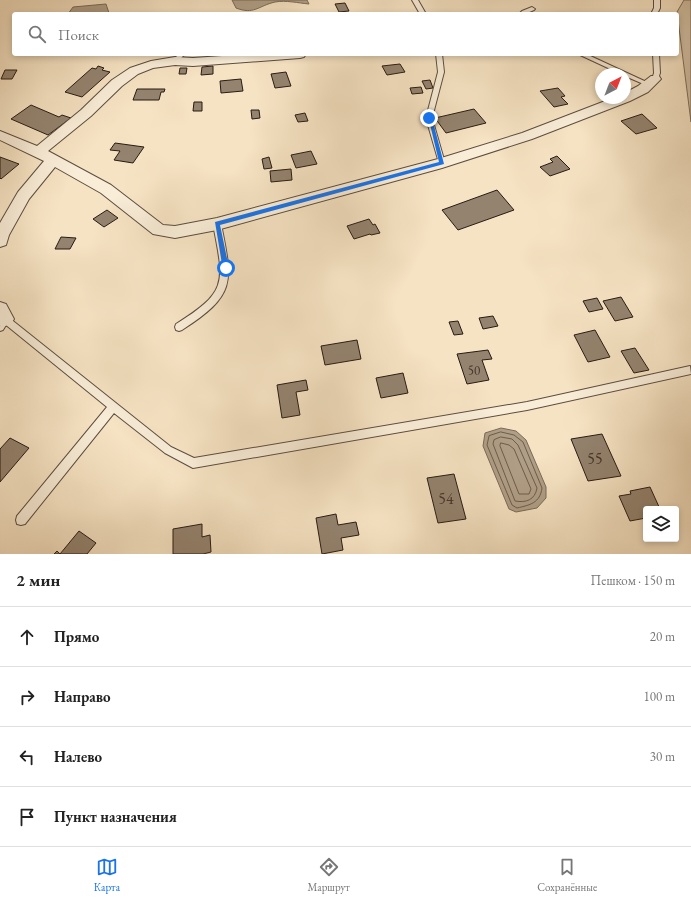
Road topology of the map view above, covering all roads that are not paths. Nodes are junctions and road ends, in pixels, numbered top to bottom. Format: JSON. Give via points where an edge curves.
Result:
{"nodes":[{"id":1,"x":415,"y":0,"type":"edge"},
{"id":2,"x":657,"y":0,"type":"edge"},
{"id":3,"x":532,"y":9,"type":"dead end"},
{"id":4,"x":422,"y":12,"type":"edge"},
{"id":5,"x":524,"y":12,"type":"edge"},
{"id":6,"x":655,"y":12,"type":"edge"},
{"id":7,"x":275,"y":56,"type":"edge"},
{"id":8,"x":439,"y":56,"type":"edge"},
{"id":9,"x":586,"y":56,"type":"edge"},
{"id":10,"x":656,"y":56,"type":"edge"},
{"id":11,"x":179,"y":58,"type":"edge"},
{"id":12,"x":652,"y":82,"type":"junction"},
{"id":13,"x":631,"y":94,"type":"edge"},
{"id":14,"x":610,"y":104,"type":"edge"},
{"id":15,"x":0,"y":135,"type":"edge"},
{"id":16,"x":38,"y":152,"type":"junction"},
{"id":17,"x":52,"y":160,"type":"junction"},
{"id":18,"x":442,"y":163,"type":"junction"},
{"id":19,"x":217,"y":224,"type":"junction"},
{"id":20,"x":0,"y":241,"type":"edge"},
{"id":21,"x":2,"y":318,"type":"edge"},
{"id":22,"x":179,"y":327,"type":"dead end"},
{"id":23,"x":690,"y":370,"type":"dead end"},
{"id":24,"x":113,"y":407,"type":"junction"},
{"id":25,"x":21,"y":520,"type":"dead end"}],
"edges":[{"from":1,"to":4,"type":"lane"},
{"from":2,"to":6,"type":"lane"},
{"from":3,"to":5,"type":"lane"},
{"from":7,"to":11,"type":"street","via":[[201,62]]},
{"from":8,"to":18,"type":"lane","via":[[441,72],[429,118]]},
{"from":9,"to":12,"type":"lane"},
{"from":10,"to":12,"type":"lane","via":[[657,73]]},
{"from":11,"to":16,"type":"street","via":[[134,70]]},
{"from":12,"to":13,"type":"street"},
{"from":14,"to":18,"type":"street","via":[[527,136]]},
{"from":15,"to":16,"type":"street"},
{"from":16,"to":17,"type":"street"},
{"from":17,"to":19,"type":"street","via":[[106,189],[159,230],[175,232]]},
{"from":17,"to":20,"type":"street","via":[[23,196]]},
{"from":18,"to":19,"type":"street"},
{"from":19,"to":22,"type":"lane","via":[[226,268],[224,285],[215,302]]},
{"from":21,"to":24,"type":"lane"},
{"from":23,"to":24,"type":"lane","via":[[527,406],[193,462],[168,450]]},
{"from":24,"to":25,"type":"lane"}]}
